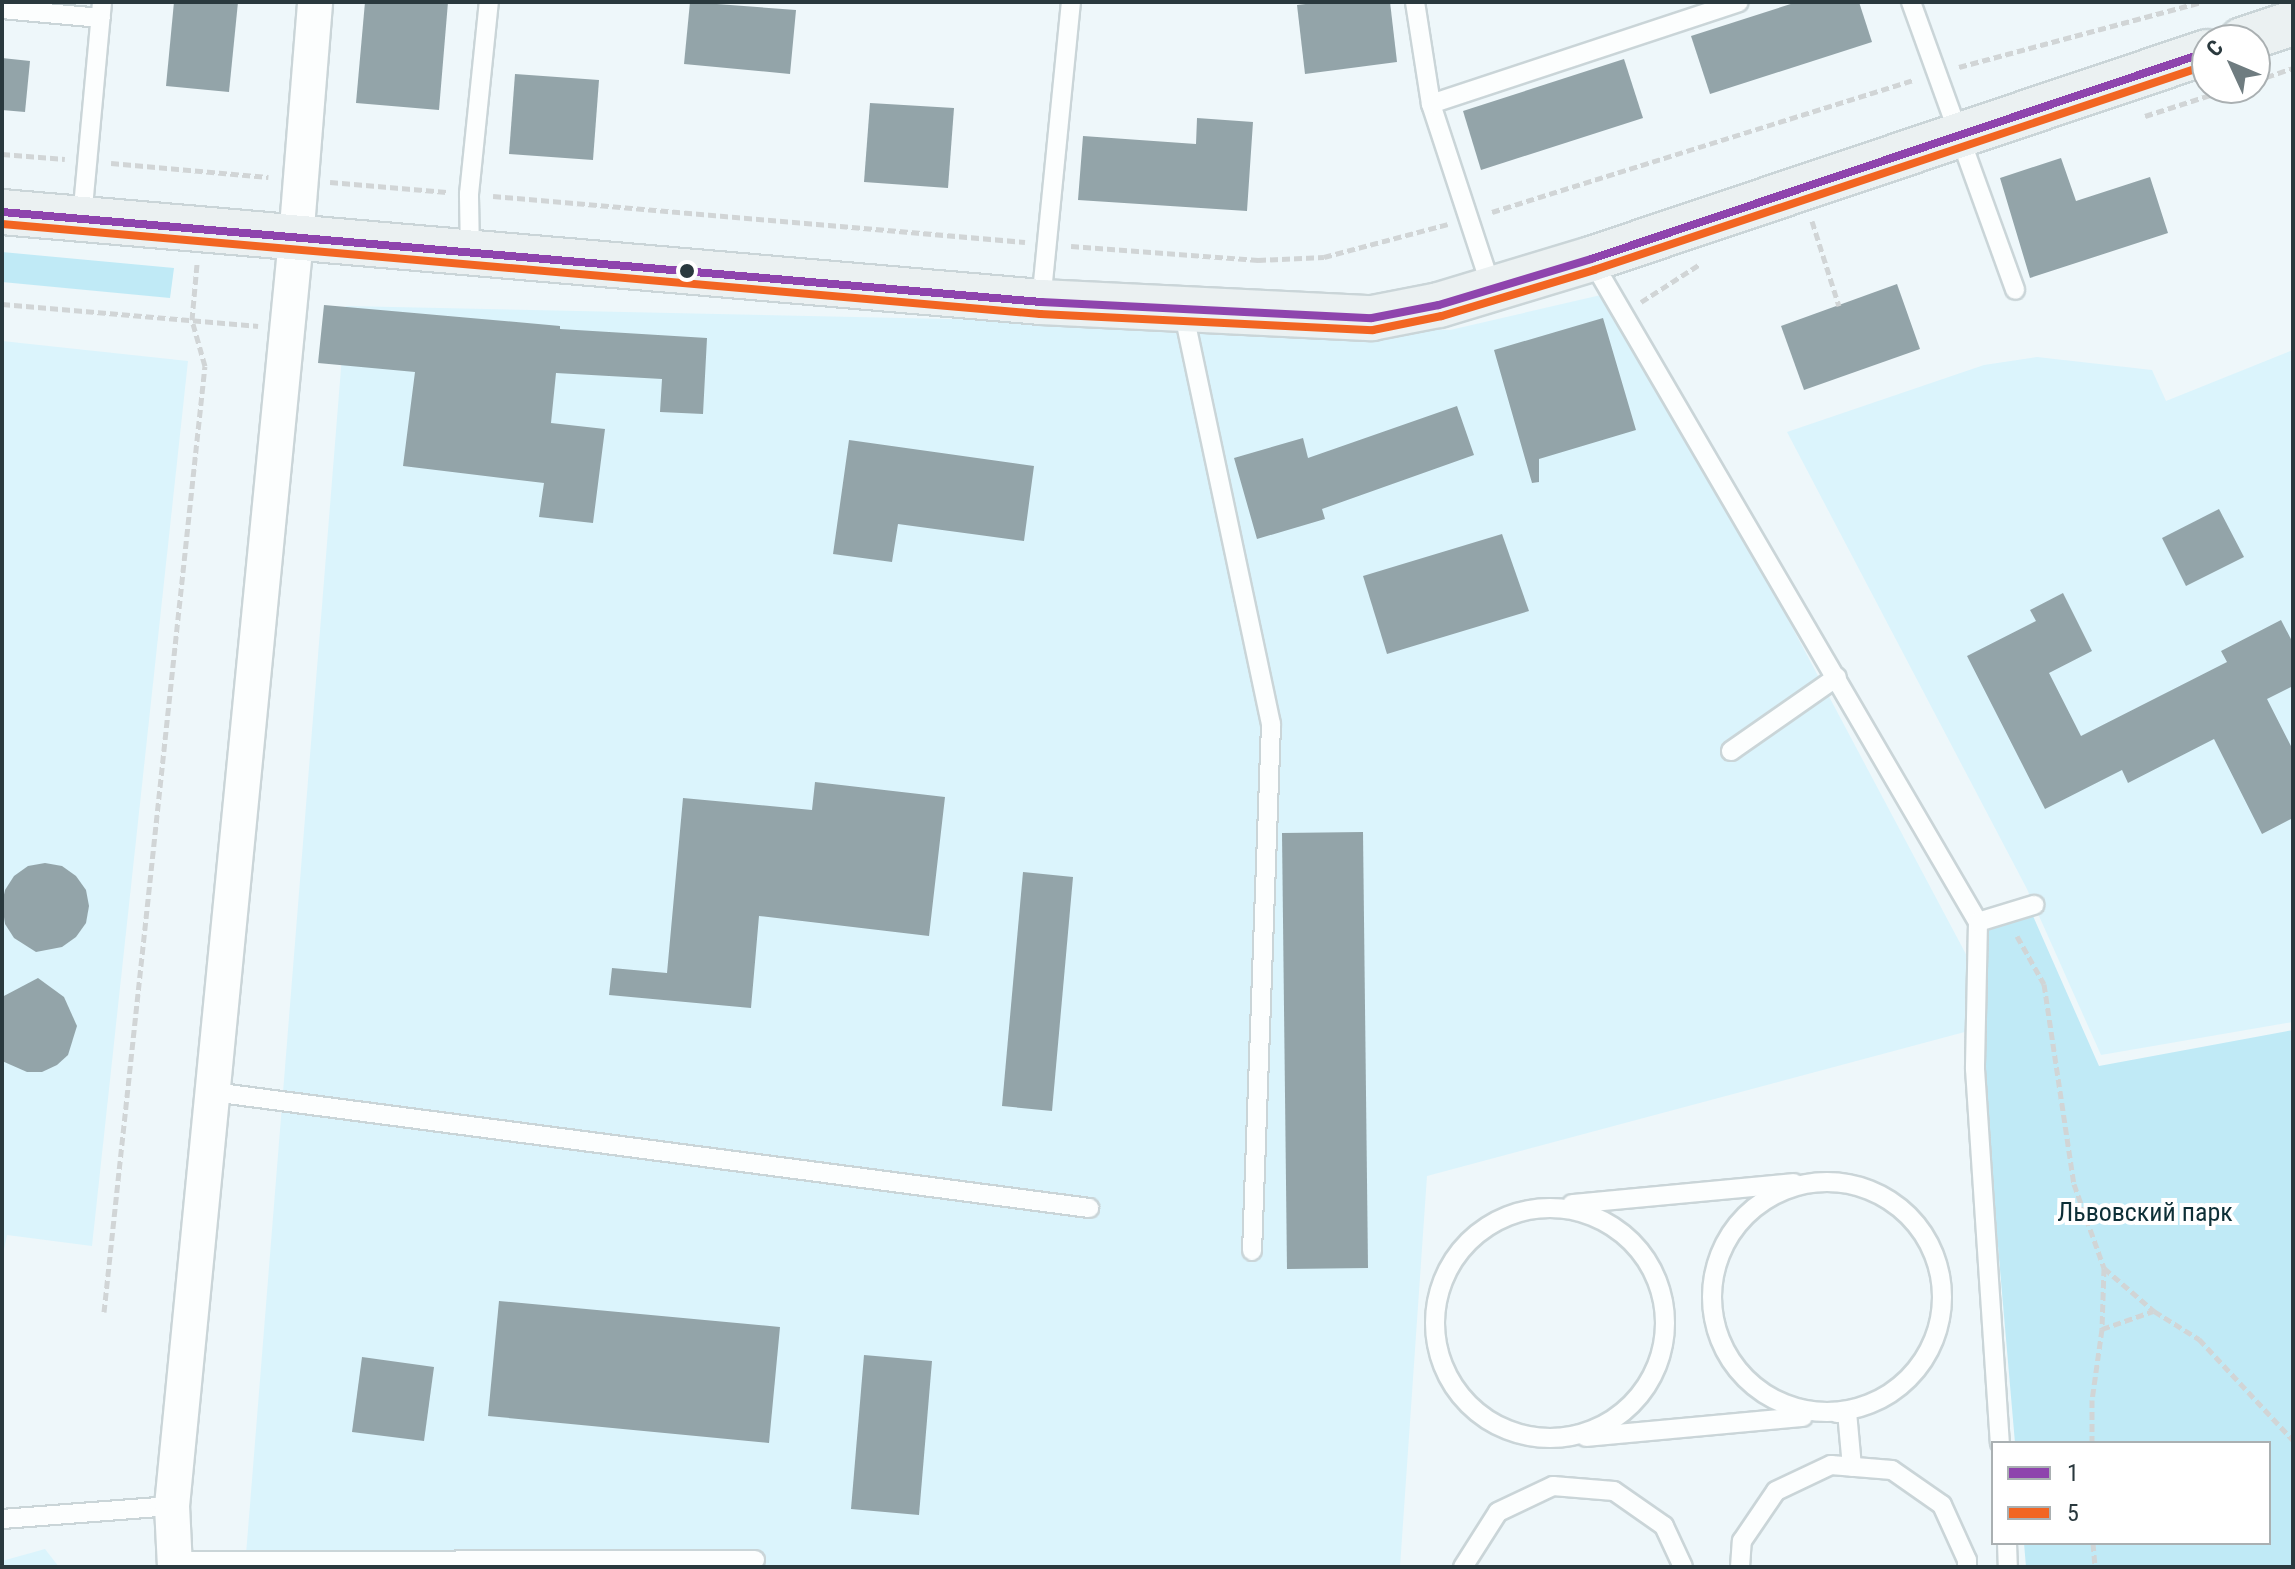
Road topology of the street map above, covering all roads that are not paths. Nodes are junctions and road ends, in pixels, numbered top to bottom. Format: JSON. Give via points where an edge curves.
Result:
{"nodes":[{"id":1,"x":315,"y":2,"type":"edge"},
{"id":2,"x":489,"y":2,"type":"edge"},
{"id":3,"x":1071,"y":2,"type":"edge"},
{"id":4,"x":1415,"y":2,"type":"edge"},
{"id":5,"x":1739,"y":2,"type":"edge"},
{"id":6,"x":1911,"y":2,"type":"edge"},
{"id":7,"x":2,"y":9,"type":"edge"},
{"id":8,"x":102,"y":10,"type":"edge"},
{"id":9,"x":2293,"y":23,"type":"edge"},
{"id":10,"x":2271,"y":30,"type":"edge"},
{"id":11,"x":2191,"y":57,"type":"edge"},
{"id":12,"x":1431,"y":104,"type":"junction"},
{"id":13,"x":1959,"y":134,"type":"junction"},
{"id":14,"x":2,"y":212,"type":"edge"},
{"id":15,"x":81,"y":219,"type":"junction"},
{"id":16,"x":296,"y":240,"type":"junction"},
{"id":17,"x":470,"y":255,"type":"junction"},
{"id":18,"x":1591,"y":259,"type":"junction"},
{"id":19,"x":1492,"y":289,"type":"junction"},
{"id":20,"x":2015,"y":290,"type":"dead end"},
{"id":21,"x":1041,"y":302,"type":"junction"},
{"id":22,"x":1183,"y":310,"type":"junction"},
{"id":23,"x":1837,"y":677,"type":"junction"},
{"id":24,"x":1731,"y":751,"type":"dead end"},
{"id":25,"x":2034,"y":905,"type":"dead end"},
{"id":26,"x":1978,"y":922,"type":"junction"},
{"id":27,"x":213,"y":1092,"type":"junction"},
{"id":28,"x":1806,"y":1182,"type":"junction"},
{"id":29,"x":1089,"y":1208,"type":"dead end"},
{"id":30,"x":1530,"y":1208,"type":"junction"},
{"id":31,"x":1252,"y":1251,"type":"dead end"},
{"id":32,"x":1847,"y":1412,"type":"junction"},
{"id":33,"x":1571,"y":1438,"type":"junction"},
{"id":34,"x":2000,"y":1441,"type":"edge"},
{"id":35,"x":1852,"y":1467,"type":"junction"},
{"id":36,"x":172,"y":1506,"type":"junction"},
{"id":37,"x":2,"y":1519,"type":"edge"},
{"id":38,"x":2007,"y":1545,"type":"edge"},
{"id":39,"x":755,"y":1560,"type":"dead end"},
{"id":40,"x":175,"y":1564,"type":"edge"},
{"id":41,"x":1463,"y":1567,"type":"edge"},
{"id":42,"x":1683,"y":1567,"type":"edge"},
{"id":43,"x":1740,"y":1567,"type":"edge"},
{"id":44,"x":1967,"y":1567,"type":"edge"},
{"id":45,"x":2008,"y":1567,"type":"edge"}],
"edges":[{"from":1,"to":16,"type":"street"},
{"from":2,"to":17,"type":"lane","via":[[469,194]]},
{"from":3,"to":21,"type":"lane"},
{"from":4,"to":12,"type":"lane"},
{"from":5,"to":12,"type":"lane"},
{"from":6,"to":13,"type":"lane"},
{"from":7,"to":8,"type":"lane"},
{"from":8,"to":15,"type":"lane"},
{"from":9,"to":10,"type":"street"},
{"from":11,"to":13,"type":"street"},
{"from":12,"to":19,"type":"lane"},
{"from":13,"to":18,"type":"street","via":[[1807,205]]},
{"from":13,"to":20,"type":"lane"},
{"from":14,"to":15,"type":"street"},
{"from":15,"to":16,"type":"street"},
{"from":16,"to":17,"type":"street"},
{"from":16,"to":27,"type":"street"},
{"from":17,"to":21,"type":"street"},
{"from":18,"to":19,"type":"street"},
{"from":18,"to":23,"type":"lane"},
{"from":19,"to":22,"type":"street","via":[[1411,313],[1372,318]]},
{"from":21,"to":22,"type":"street"},
{"from":22,"to":31,"type":"lane","via":[[1271,724]]},
{"from":23,"to":24,"type":"lane"},
{"from":23,"to":26,"type":"lane"},
{"from":25,"to":26,"type":"lane"},
{"from":26,"to":34,"type":"lane","via":[[1975,1069]]},
{"from":27,"to":29,"type":"lane"},
{"from":27,"to":36,"type":"street"},
{"from":28,"to":30,"type":"lane"},
{"from":28,"to":32,"type":"lane","via":[[1751,1208],[1716,1258],[1711,1318],[1737,1373],[1787,1408]]},
{"from":28,"to":32,"type":"lane","via":[[1866,1187],[1916,1221],[1942,1276],[1937,1337],[1902,1387]]},
{"from":30,"to":33,"type":"lane","via":[[1590,1213],[1603,1221],[1640,1247],[1665,1302],[1660,1363],[1626,1412]]},
{"from":30,"to":33,"type":"lane","via":[[1475,1234],[1440,1283],[1435,1344],[1461,1399],[1510,1433]]},
{"from":32,"to":33,"type":"lane"},
{"from":32,"to":35,"type":"lane"},
{"from":35,"to":43,"type":"lane","via":[[1831,1465],[1776,1491],[1742,1541]]},
{"from":35,"to":44,"type":"lane","via":[[1892,1470],[1942,1505]]},
{"from":36,"to":37,"type":"lane"},
{"from":36,"to":40,"type":"street"},
{"from":38,"to":45,"type":"lane"},
{"from":39,"to":40,"type":"lane"},
{"from":41,"to":42,"type":"lane","via":[[1498,1512],[1553,1486],[1614,1491],[1664,1526]]}]}
